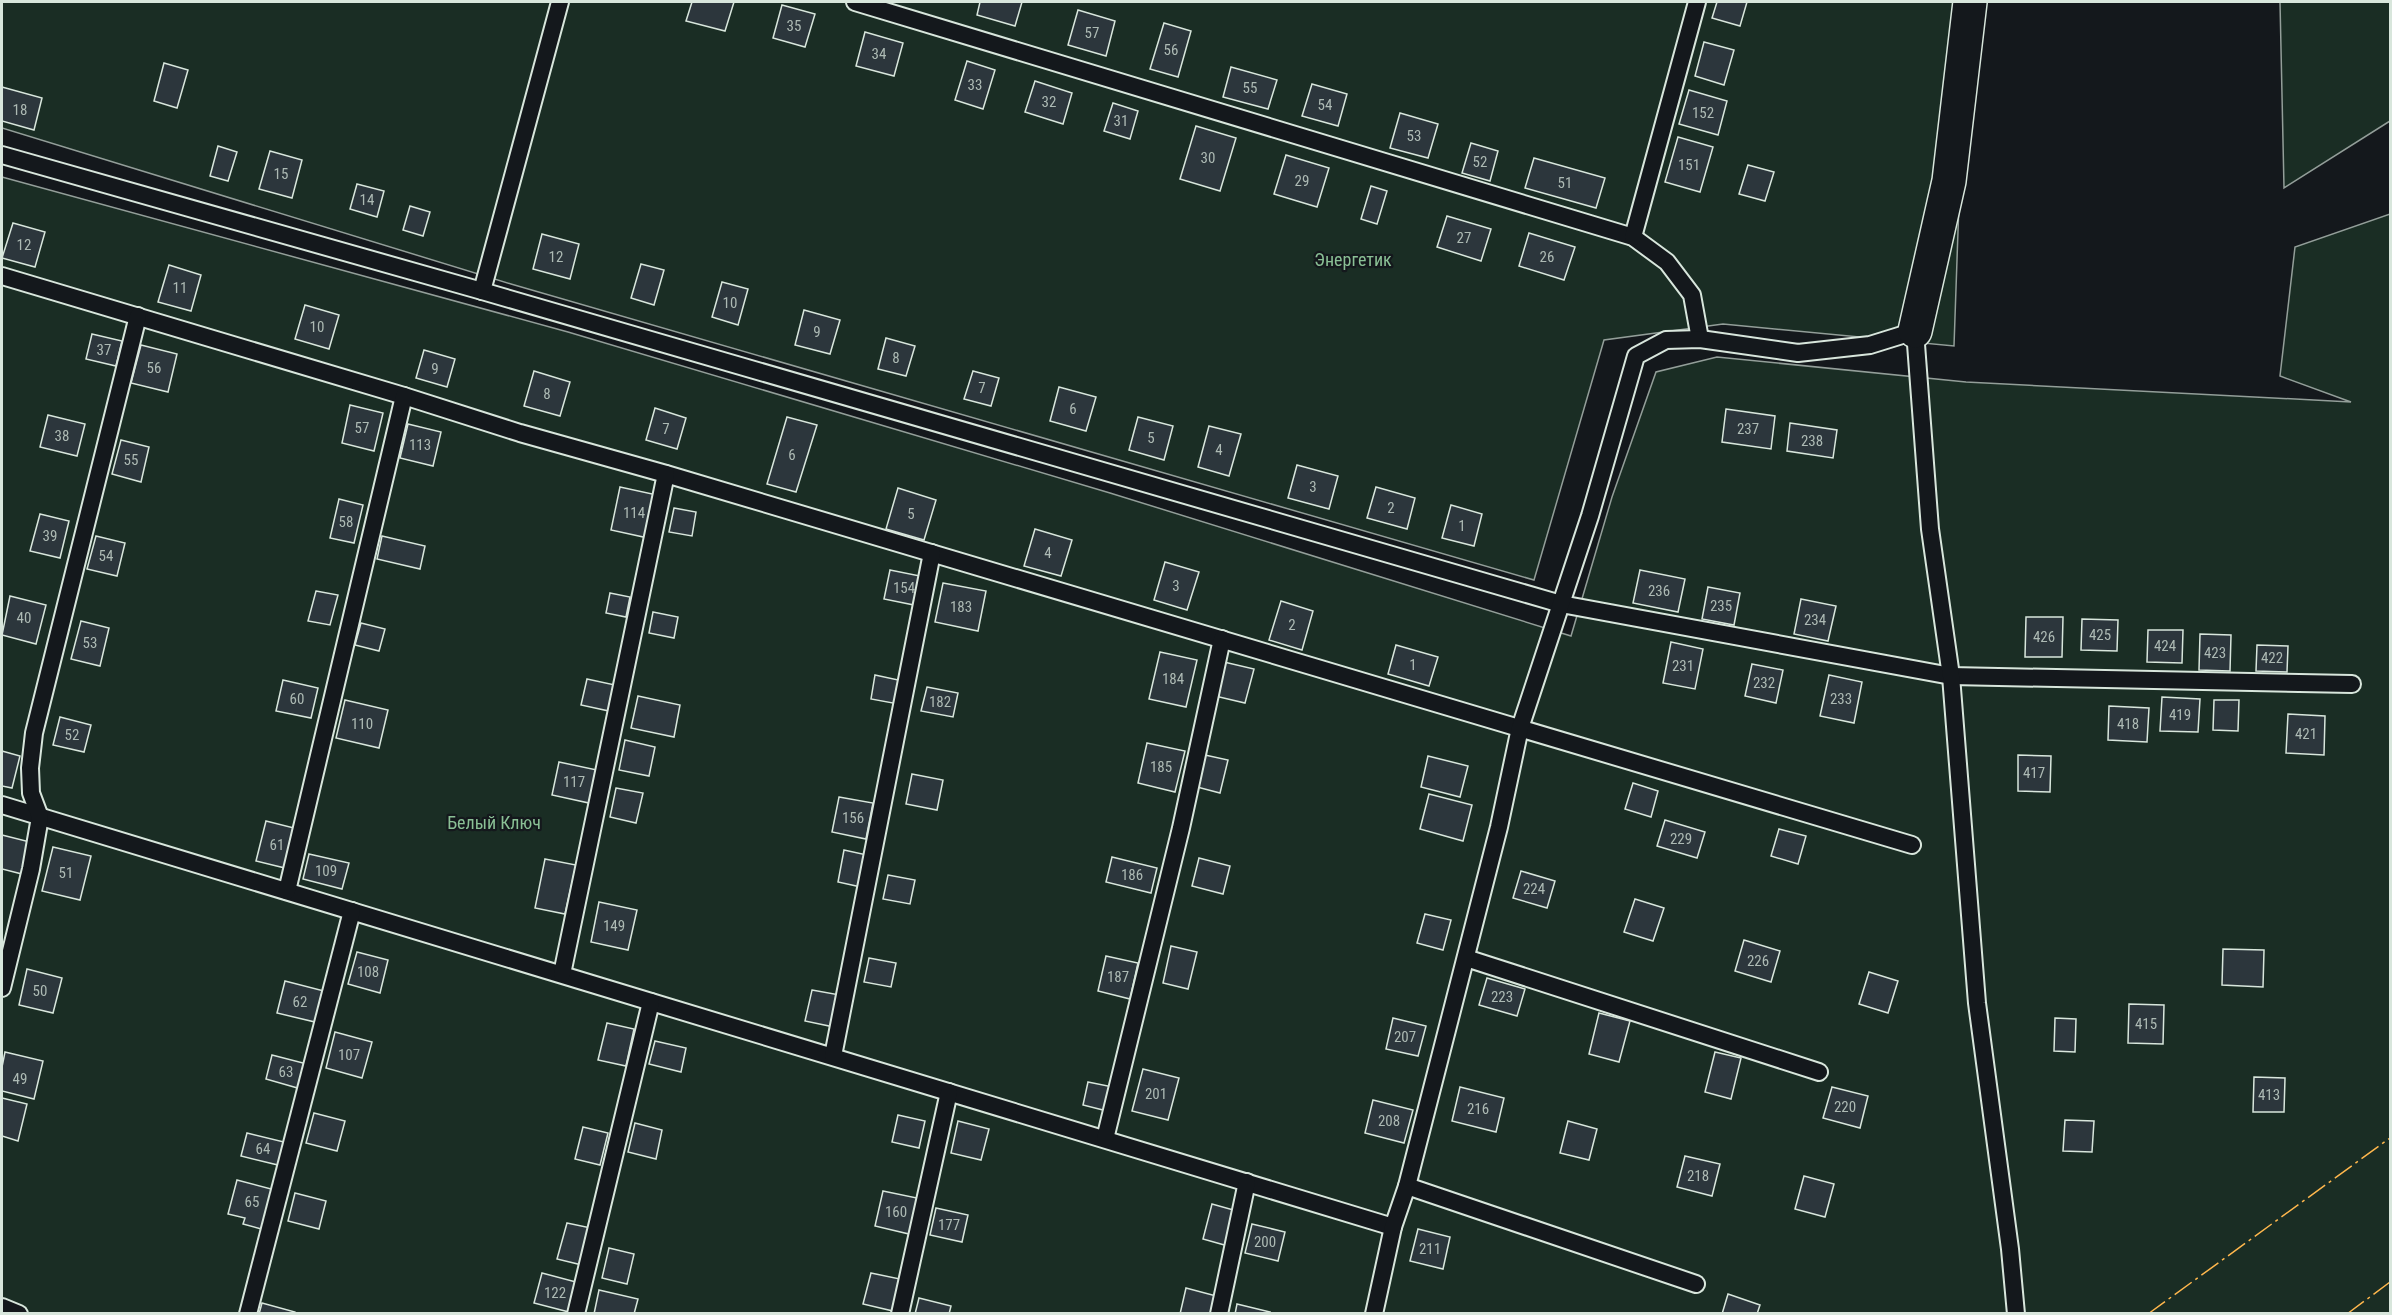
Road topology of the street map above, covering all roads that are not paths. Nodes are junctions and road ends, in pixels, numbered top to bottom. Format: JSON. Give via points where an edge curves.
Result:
{"nodes":[{"id":1,"x":560,"y":2,"type":"edge"},
{"id":2,"x":855,"y":2,"type":"edge"},
{"id":3,"x":1697,"y":2,"type":"edge"},
{"id":4,"x":1970,"y":2,"type":"edge"},
{"id":5,"x":2,"y":155,"type":"edge"},
{"id":6,"x":1633,"y":237,"type":"junction"},
{"id":7,"x":2,"y":276,"type":"edge"},
{"id":8,"x":482,"y":291,"type":"junction"},
{"id":9,"x":138,"y":316,"type":"junction"},
{"id":10,"x":1916,"y":331,"type":"junction"},
{"id":11,"x":1700,"y":339,"type":"junction"},
{"id":12,"x":404,"y":396,"type":"junction"},
{"id":13,"x":666,"y":474,"type":"junction"},
{"id":14,"x":932,"y":553,"type":"junction"},
{"id":15,"x":1561,"y":604,"type":"junction"},
{"id":16,"x":1222,"y":639,"type":"junction"},
{"id":17,"x":1951,"y":676,"type":"junction"},
{"id":18,"x":2352,"y":684,"type":"dead end"},
{"id":19,"x":1520,"y":728,"type":"junction"},
{"id":20,"x":2,"y":805,"type":"edge"},
{"id":21,"x":40,"y":816,"type":"junction"},
{"id":22,"x":1912,"y":845,"type":"dead end"},
{"id":23,"x":287,"y":891,"type":"junction"},
{"id":24,"x":352,"y":911,"type":"junction"},
{"id":25,"x":1466,"y":958,"type":"junction"},
{"id":26,"x":562,"y":974,"type":"junction"},
{"id":27,"x":2,"y":988,"type":"edge"},
{"id":28,"x":651,"y":1002,"type":"junction"},
{"id":29,"x":833,"y":1056,"type":"junction"},
{"id":30,"x":1819,"y":1072,"type":"dead end"},
{"id":31,"x":950,"y":1092,"type":"junction"},
{"id":32,"x":1106,"y":1139,"type":"junction"},
{"id":33,"x":1247,"y":1182,"type":"junction"},
{"id":34,"x":1407,"y":1186,"type":"junction"},
{"id":35,"x":1393,"y":1227,"type":"junction"},
{"id":36,"x":1696,"y":1284,"type":"dead end"},
{"id":37,"x":2,"y":1307,"type":"edge"},
{"id":38,"x":19,"y":1314,"type":"edge"},
{"id":39,"x":248,"y":1314,"type":"edge"},
{"id":40,"x":576,"y":1314,"type":"edge"},
{"id":41,"x":900,"y":1314,"type":"edge"},
{"id":42,"x":1219,"y":1314,"type":"edge"},
{"id":43,"x":1374,"y":1314,"type":"edge"},
{"id":44,"x":2016,"y":1314,"type":"edge"}],
"edges":[{"from":1,"to":8,"type":"lane"},
{"from":2,"to":6,"type":"lane"},
{"from":3,"to":6,"type":"lane"},
{"from":4,"to":10,"type":"street","via":[[1949,181]]},
{"from":5,"to":8,"type":"lane"},
{"from":6,"to":11,"type":"lane","via":[[1667,262],[1692,295]]},
{"from":7,"to":9,"type":"lane"},
{"from":8,"to":15,"type":"lane"},
{"from":9,"to":12,"type":"lane"},
{"from":9,"to":21,"type":"lane","via":[[34,733],[31,793]]},
{"from":10,"to":11,"type":"lane","via":[[1870,345],[1798,353]]},
{"from":10,"to":17,"type":"lane","via":[[1930,530]]},
{"from":11,"to":15,"type":"lane","via":[[1666,340],[1636,357]]},
{"from":12,"to":13,"type":"lane"},
{"from":12,"to":23,"type":"lane"},
{"from":13,"to":14,"type":"lane"},
{"from":13,"to":26,"type":"lane"},
{"from":14,"to":16,"type":"lane"},
{"from":14,"to":29,"type":"lane"},
{"from":15,"to":17,"type":"lane"},
{"from":15,"to":19,"type":"lane"},
{"from":16,"to":19,"type":"lane"},
{"from":16,"to":32,"type":"lane"},
{"from":17,"to":18,"type":"lane"},
{"from":17,"to":44,"type":"lane","via":[[1977,1003]]},
{"from":19,"to":22,"type":"lane"},
{"from":19,"to":25,"type":"lane"},
{"from":20,"to":21,"type":"lane"},
{"from":21,"to":23,"type":"lane"},
{"from":21,"to":27,"type":"lane"},
{"from":23,"to":24,"type":"lane"},
{"from":24,"to":26,"type":"lane"},
{"from":24,"to":39,"type":"lane"},
{"from":25,"to":30,"type":"lane"},
{"from":25,"to":34,"type":"lane"},
{"from":26,"to":28,"type":"lane"},
{"from":28,"to":29,"type":"lane"},
{"from":28,"to":40,"type":"lane"},
{"from":29,"to":31,"type":"lane"},
{"from":31,"to":32,"type":"lane"},
{"from":31,"to":41,"type":"lane"},
{"from":32,"to":33,"type":"lane"},
{"from":33,"to":35,"type":"lane"},
{"from":33,"to":42,"type":"lane"},
{"from":34,"to":35,"type":"lane"},
{"from":34,"to":36,"type":"lane"},
{"from":35,"to":43,"type":"lane"},
{"from":37,"to":38,"type":"lane"}]}
